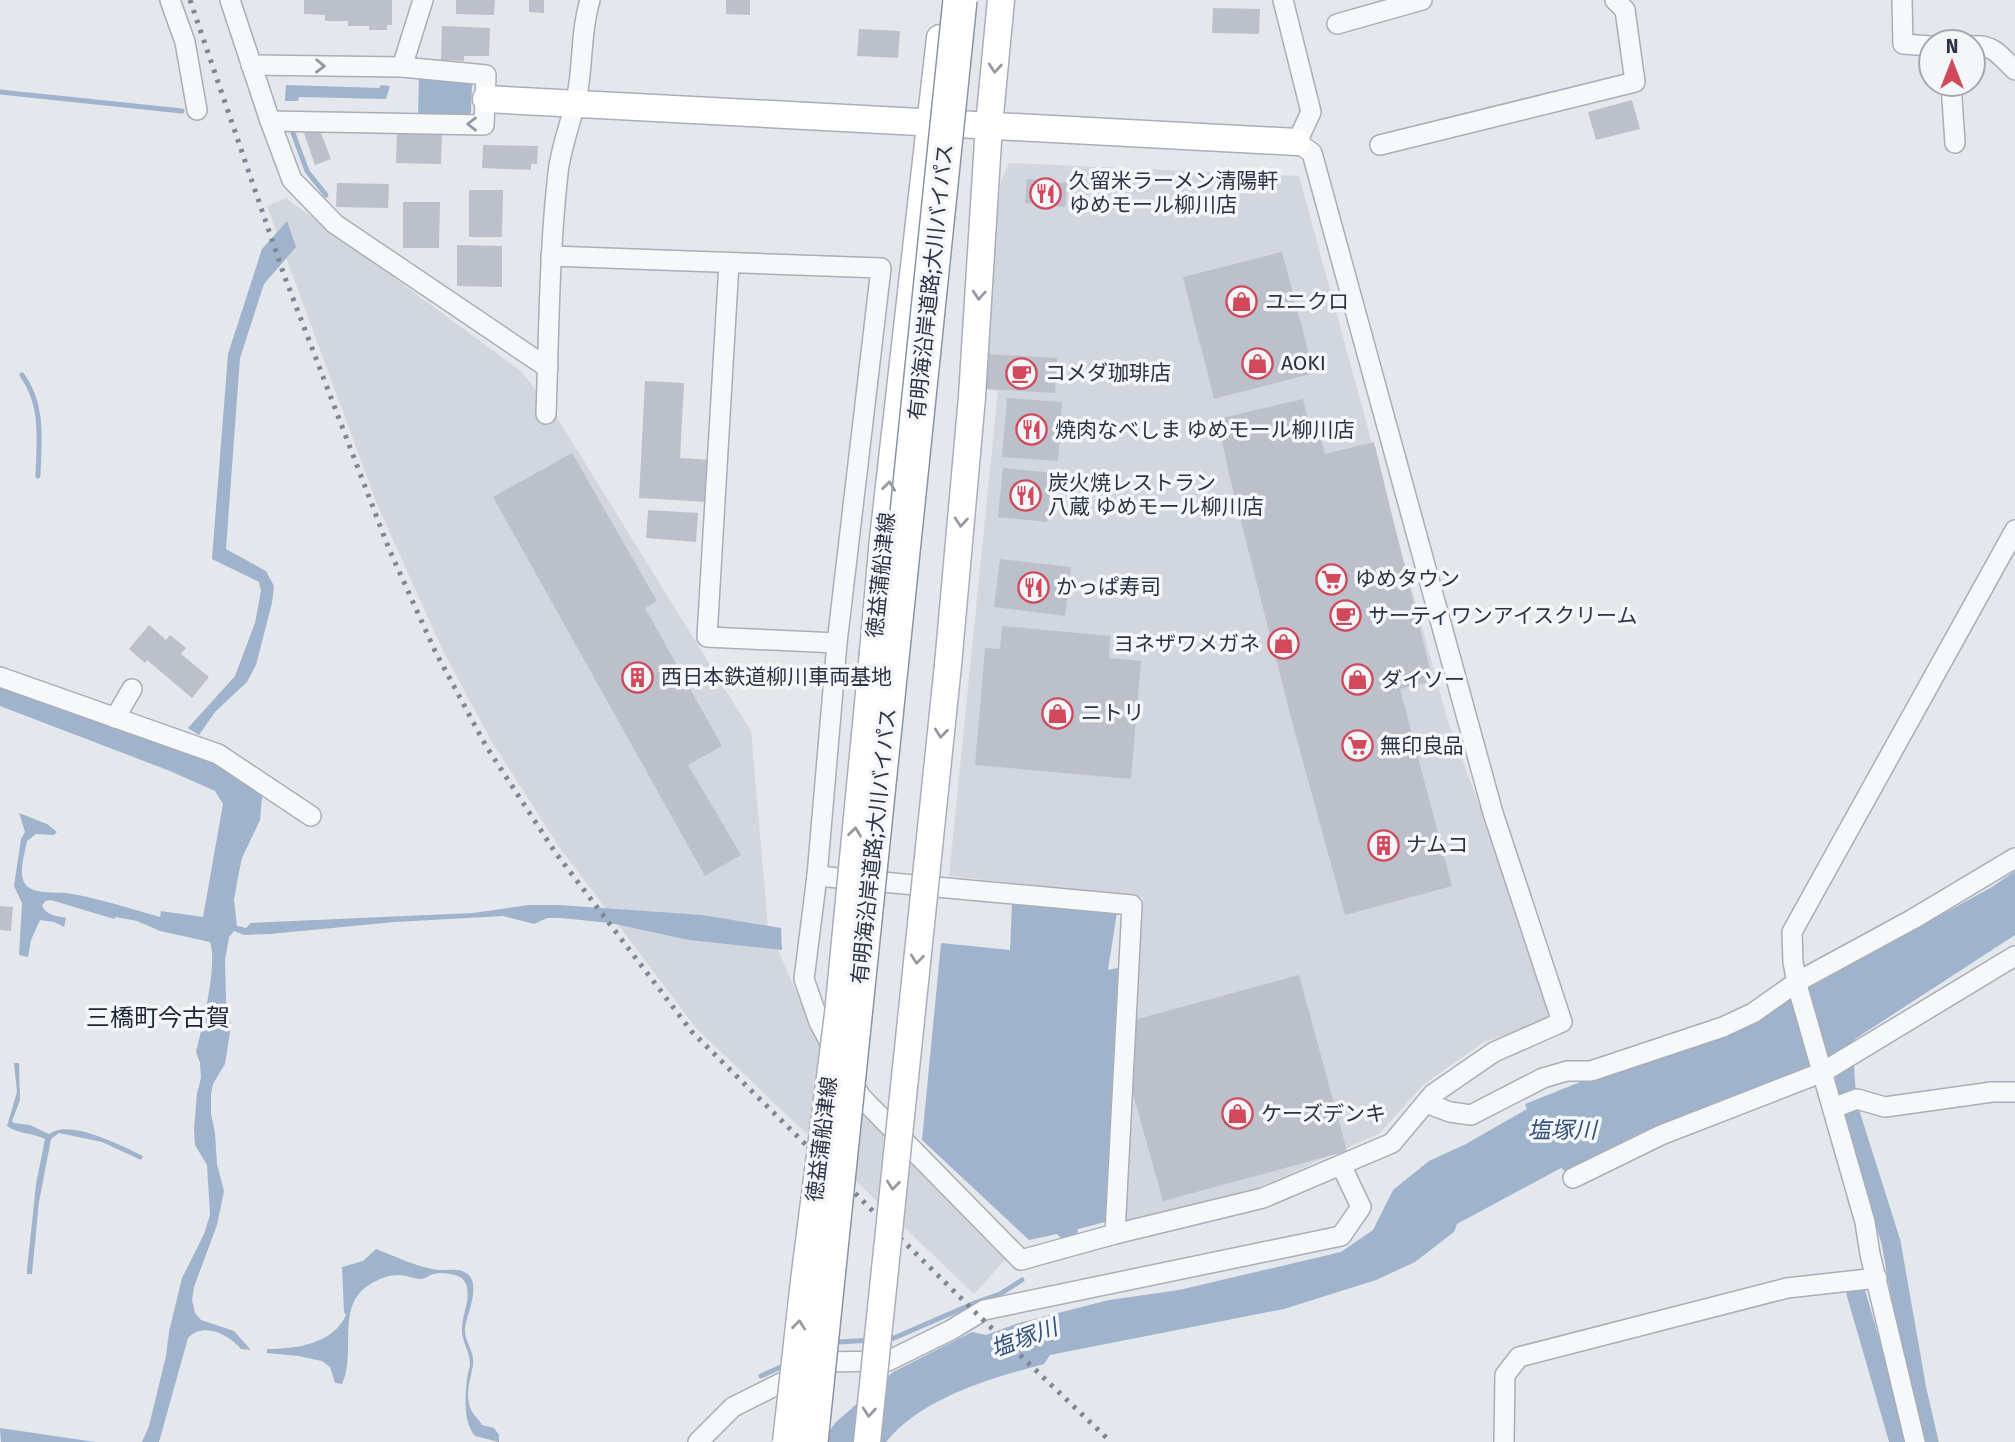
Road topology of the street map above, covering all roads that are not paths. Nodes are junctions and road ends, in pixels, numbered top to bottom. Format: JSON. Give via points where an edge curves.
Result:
{"nodes":[{"id":1,"x":170,"y":0,"type":"edge"},
{"id":2,"x":230,"y":0,"type":"edge"},
{"id":3,"x":423,"y":0,"type":"edge"},
{"id":4,"x":590,"y":0,"type":"edge"},
{"id":5,"x":943,"y":0,"type":"edge"},
{"id":6,"x":960,"y":0,"type":"edge"},
{"id":7,"x":1001,"y":0,"type":"edge"},
{"id":8,"x":1283,"y":0,"type":"edge"},
{"id":9,"x":1422,"y":0,"type":"edge"},
{"id":10,"x":1615,"y":0,"type":"edge"},
{"id":11,"x":1902,"y":0,"type":"edge"},
{"id":12,"x":1337,"y":24,"type":"dead end"},
{"id":13,"x":1917,"y":45,"type":"edge"},
{"id":14,"x":1987,"y":46,"type":"edge"},
{"id":15,"x":251,"y":65,"type":"junction"},
{"id":16,"x":402,"y":67,"type":"junction"},
{"id":17,"x":2015,"y":70,"type":"edge"},
{"id":18,"x":1952,"y":98,"type":"edge"},
{"id":19,"x":486,"y":99,"type":"junction"},
{"id":20,"x":575,"y":105,"type":"junction"},
{"id":21,"x":197,"y":110,"type":"dead end"},
{"id":22,"x":270,"y":121,"type":"junction"},
{"id":23,"x":929,"y":122,"type":"junction"},
{"id":24,"x":989,"y":125,"type":"junction"},
{"id":25,"x":1297,"y":142,"type":"junction"},
{"id":26,"x":1955,"y":143,"type":"dead end"},
{"id":27,"x":1380,"y":145,"type":"dead end"},
{"id":28,"x":551,"y":256,"type":"junction"},
{"id":29,"x":729,"y":262,"type":"junction"},
{"id":30,"x":548,"y":368,"type":"junction"},
{"id":31,"x":867,"y":383,"type":"junction"},
{"id":32,"x":902,"y":385,"type":"junction"},
{"id":33,"x":546,"y":414,"type":"dead end"},
{"id":34,"x":2015,"y":530,"type":"edge"},
{"id":35,"x":837,"y":643,"type":"junction"},
{"id":36,"x":0,"y":677,"type":"edge"},
{"id":37,"x":132,"y":689,"type":"dead end"},
{"id":38,"x":115,"y":718,"type":"junction"},
{"id":39,"x":311,"y":816,"type":"dead end"},
{"id":40,"x":2015,"y":858,"type":"edge"},
{"id":41,"x":817,"y":876,"type":"junction"},
{"id":42,"x":2015,"y":956,"type":"edge"},
{"id":43,"x":1798,"y":985,"type":"junction"},
{"id":44,"x":1823,"y":1072,"type":"junction"},
{"id":45,"x":2015,"y":1092,"type":"edge"},
{"id":46,"x":1426,"y":1103,"type":"junction"},
{"id":47,"x":1833,"y":1108,"type":"junction"},
{"id":48,"x":1341,"y":1165,"type":"junction"},
{"id":49,"x":1573,"y":1178,"type":"dead end"},
{"id":50,"x":1115,"y":1234,"type":"junction"},
{"id":51,"x":1877,"y":1278,"type":"junction"},
{"id":52,"x":698,"y":1442,"type":"edge"},
{"id":53,"x":786,"y":1442,"type":"edge"},
{"id":54,"x":811,"y":1442,"type":"edge"},
{"id":55,"x":867,"y":1442,"type":"edge"},
{"id":56,"x":1504,"y":1442,"type":"edge"},
{"id":57,"x":1915,"y":1442,"type":"edge"}],
"edges":[{"from":1,"to":21,"type":"street","via":[[185,42]]},
{"from":2,"to":15,"type":"street"},
{"from":3,"to":16,"type":"street"},
{"from":4,"to":20,"type":"street"},
{"from":5,"to":23,"type":"main road","name":"徳益蒲船津線"},
{"from":6,"to":54,"type":"highway","name":"有明海沿岸道路;大川バイパス","bridge":true},
{"from":7,"to":24,"type":"main road","one_way":true},
{"from":8,"to":25,"type":"street","via":[[1311,113]]},
{"from":9,"to":12,"type":"street"},
{"from":10,"to":27,"type":"street","via":[[1625,10],[1635,82]]},
{"from":11,"to":13,"type":"street","via":[[1903,44]]},
{"from":14,"to":17,"type":"street"},
{"from":15,"to":16,"type":"street","one_way":true},
{"from":15,"to":22,"type":"street"},
{"from":16,"to":19,"type":"street","via":[[486,75]]},
{"from":18,"to":26,"type":"street"},
{"from":19,"to":20,"type":"main road"},
{"from":19,"to":22,"type":"street","one_way":true,"via":[[484,125]]},
{"from":20,"to":23,"type":"main road"},
{"from":20,"to":28,"type":"street","via":[[558,171]]},
{"from":22,"to":30,"type":"street","via":[[292,180],[335,224]]},
{"from":23,"to":24,"type":"main road"},
{"from":23,"to":32,"type":"main road","name":"徳益蒲船津線"},
{"from":24,"to":25,"type":"main road"},
{"from":24,"to":55,"type":"main road","one_way":true,"bridge":true,"via":[[972,397],[948,665]]},
{"from":25,"to":46,"type":"street","via":[[1312,153],[1493,813],[1562,1022],[1494,1052]]},
{"from":28,"to":29,"type":"street"},
{"from":28,"to":30,"type":"street"},
{"from":29,"to":31,"type":"street","via":[[881,268]]},
{"from":29,"to":35,"type":"street","via":[[707,637]]},
{"from":30,"to":33,"type":"street"},
{"from":31,"to":32,"type":"street"},
{"from":31,"to":35,"type":"street"},
{"from":53,"to":32,"type":"main road","name":"徳益蒲船津線","one_way":true,"bridge":true,"via":[[838,1014]]},
{"from":34,"to":43,"type":"street","via":[[1791,932]]},
{"from":35,"to":41,"type":"street"},
{"from":36,"to":38,"type":"street"},
{"from":37,"to":38,"type":"street"},
{"from":38,"to":39,"type":"street","via":[[218,754]]},
{"from":40,"to":43,"type":"street"},
{"from":41,"to":50,"type":"street","via":[[804,979],[819,1022],[861,1097],[1021,1260]]},
{"from":41,"to":50,"type":"street","via":[[1132,905]]},
{"from":42,"to":44,"type":"street"},
{"from":43,"to":44,"type":"street"},
{"from":43,"to":46,"type":"street","via":[[1723,1027],[1591,1071],[1543,1078],[1471,1115]]},
{"from":44,"to":47,"type":"street"},
{"from":44,"to":49,"type":"street","via":[[1661,1135]]},
{"from":45,"to":47,"type":"street","via":[[1992,1091],[1885,1107],[1857,1099]]},
{"from":46,"to":48,"type":"street","via":[[1392,1143]]},
{"from":47,"to":51,"type":"street"},
{"from":48,"to":50,"type":"street","via":[[1263,1198]]},
{"from":48,"to":52,"type":"street","via":[[1361,1207],[1342,1236],[984,1310],[888,1361],[823,1362],[733,1407]]},
{"from":51,"to":56,"type":"street","via":[[1787,1288],[1519,1357],[1505,1375]]},
{"from":51,"to":57,"type":"street"}]}
